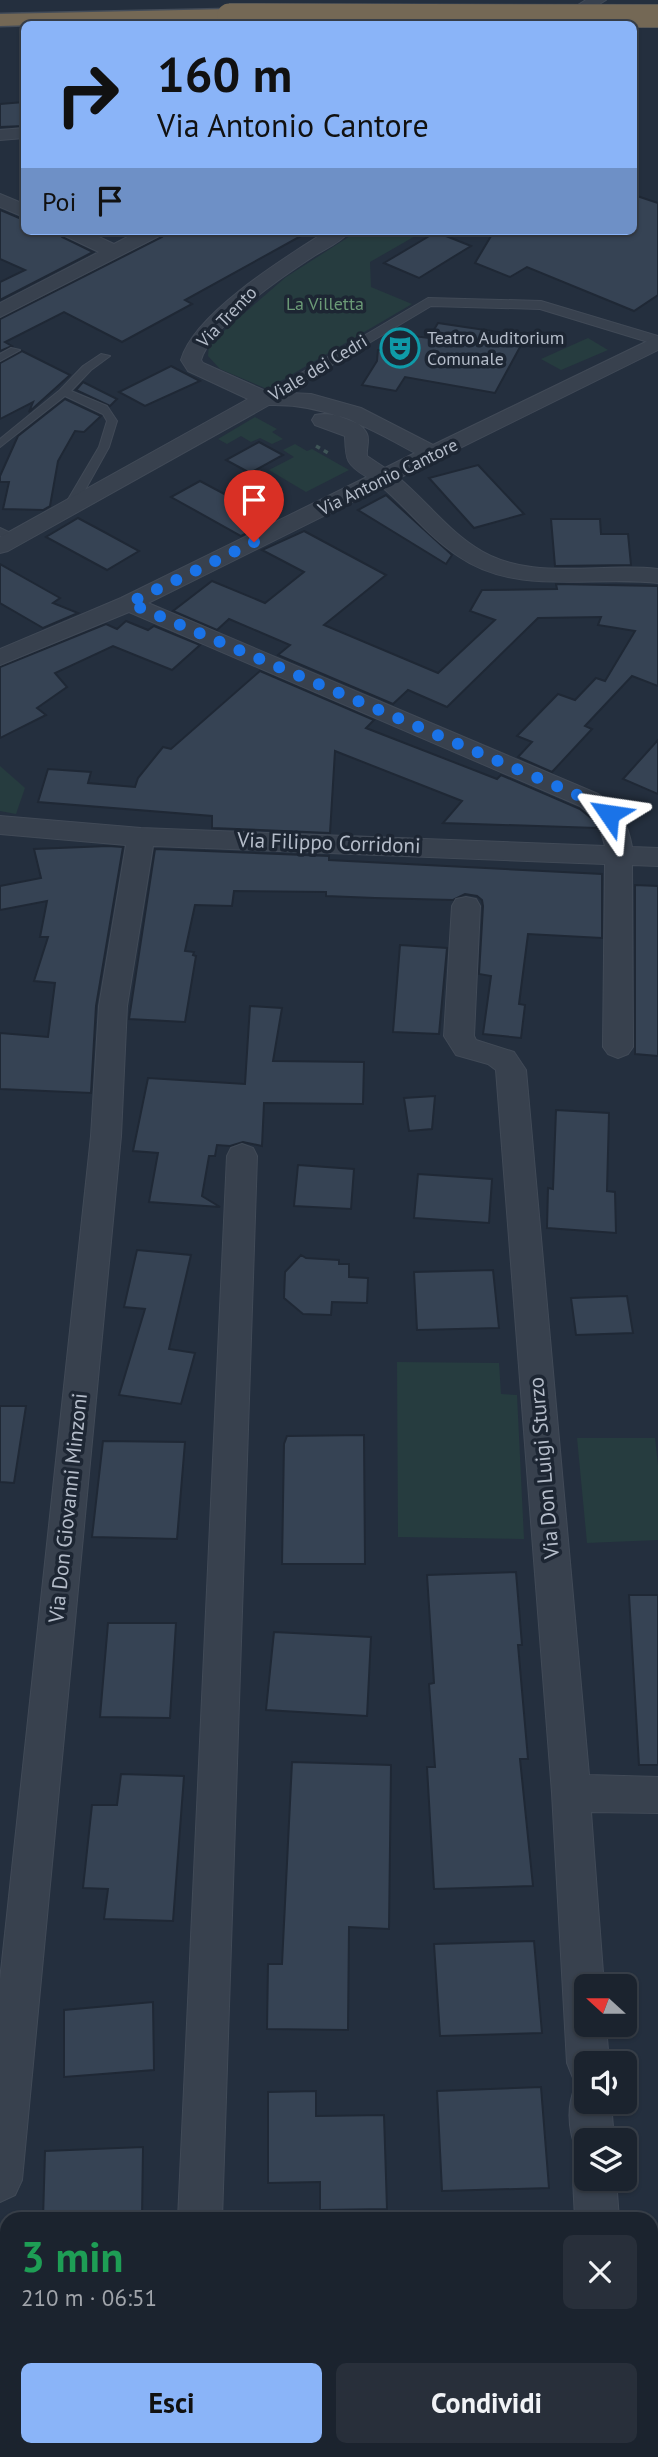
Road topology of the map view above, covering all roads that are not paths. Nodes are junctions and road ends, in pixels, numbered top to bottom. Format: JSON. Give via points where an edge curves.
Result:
{"nodes":[{"id":1,"x":205,"y":0,"type":"edge"},
{"id":2,"x":496,"y":0,"type":"edge"},
{"id":3,"x":563,"y":0,"type":"edge"},
{"id":4,"x":598,"y":0,"type":"edge"},
{"id":5,"x":658,"y":2,"type":"edge"},
{"id":6,"x":0,"y":6,"type":"edge"},
{"id":7,"x":658,"y":16,"type":"edge"},
{"id":8,"x":0,"y":20,"type":"edge"},
{"id":9,"x":477,"y":21,"type":"edge"},
{"id":10,"x":561,"y":21,"type":"edge"},
{"id":11,"x":21,"y":133,"type":"edge"},
{"id":12,"x":0,"y":135,"type":"edge"},
{"id":13,"x":0,"y":200,"type":"edge"},
{"id":14,"x":21,"y":210,"type":"edge"},
{"id":15,"x":79,"y":235,"type":"edge"},
{"id":16,"x":145,"y":235,"type":"edge"},
{"id":17,"x":334,"y":235,"type":"edge"},
{"id":18,"x":114,"y":251,"type":"junction"},
{"id":19,"x":0,"y":311,"type":"edge"},
{"id":20,"x":658,"y":342,"type":"edge"},
{"id":21,"x":15,"y":350,"type":"dead end"},
{"id":22,"x":105,"y":356,"type":"dead end"},
{"id":23,"x":0,"y":358,"type":"edge"},
{"id":24,"x":64,"y":392,"type":"junction"},
{"id":25,"x":258,"y":403,"type":"junction"},
{"id":26,"x":0,"y":444,"type":"edge"},
{"id":27,"x":433,"y":454,"type":"junction"},
{"id":28,"x":386,"y":478,"type":"junction"},
{"id":29,"x":69,"y":508,"type":"junction"},
{"id":30,"x":4,"y":538,"type":"edge"},
{"id":31,"x":658,"y":576,"type":"edge"},
{"id":32,"x":129,"y":603,"type":"junction"},
{"id":33,"x":0,"y":658,"type":"edge"},
{"id":34,"x":0,"y":825,"type":"edge"},
{"id":35,"x":141,"y":836,"type":"junction"},
{"id":36,"x":619,"y":854,"type":"junction"},
{"id":37,"x":658,"y":857,"type":"edge"},
{"id":38,"x":466,"y":906,"type":"dead end"},
{"id":39,"x":618,"y":1047,"type":"dead end"},
{"id":40,"x":242,"y":1156,"type":"dead end"},
{"id":41,"x":571,"y":1793,"type":"junction"},
{"id":42,"x":658,"y":1795,"type":"edge"},
{"id":43,"x":587,"y":2051,"type":"edge"},
{"id":44,"x":0,"y":2180,"type":"edge"},
{"id":45,"x":596,"y":2191,"type":"edge"},
{"id":46,"x":200,"y":2212,"type":"edge"},
{"id":47,"x":597,"y":2212,"type":"edge"}],
"edges":[{"from":1,"to":6,"type":"highway"},
{"from":2,"to":9,"type":"street","via":[[492,14]]},
{"from":3,"to":5,"type":"highway"},
{"from":4,"to":10,"type":"street"},
{"from":7,"to":8,"type":"highway","bridge":true,"via":[[229,15]]},
{"from":11,"to":12,"type":"street"},
{"from":13,"to":14,"type":"street"},
{"from":15,"to":18,"type":"street"},
{"from":16,"to":18,"type":"street"},
{"from":17,"to":25,"type":"street","name":"Via Trento","via":[[260,283],[193,353],[195,367]]},
{"from":18,"to":19,"type":"street"},
{"from":20,"to":25,"type":"street","name":"Viale dei Cedri","via":[[541,305],[428,302]]},
{"from":20,"to":27,"type":"street","name":"Via Antonio Cantore"},
{"from":21,"to":23,"type":"lane"},
{"from":22,"to":24,"type":"lane"},
{"from":24,"to":26,"type":"lane"},
{"from":24,"to":29,"type":"lane","via":[[103,408],[112,421],[104,447]]},
{"from":25,"to":27,"type":"street","via":[[288,398],[349,410]]},
{"from":25,"to":28,"type":"street","via":[[349,428],[358,437],[355,452],[359,462]]},
{"from":25,"to":29,"type":"street","name":"Viale dei Cedri"},
{"from":27,"to":28,"type":"street","name":"Via Antonio Cantore"},
{"from":28,"to":31,"type":"street","via":[[455,543],[496,567],[537,575],[622,572]]},
{"from":28,"to":32,"type":"street","name":"Via Antonio Cantore"},
{"from":29,"to":30,"type":"street","name":"Viale dei Cedri"},
{"from":32,"to":33,"type":"street","name":"Via Antonio Cantore"},
{"from":32,"to":36,"type":"street","via":[[589,800],[613,820]]},
{"from":34,"to":35,"type":"street","name":"Via Filippo Corridoni"},
{"from":35,"to":36,"type":"street","name":"Via Filippo Corridoni"},
{"from":35,"to":44,"type":"street","name":"Via Don Giovanni Minzoni","via":[[113,1006],[105,1144]]},
{"from":36,"to":37,"type":"street","name":"Via Filippo Corridoni"},
{"from":36,"to":39,"type":"street"},
{"from":38,"to":41,"type":"street","name":"Via Don Luigi Sturzo","via":[[459,1037],[466,1048],[505,1059],[511,1070]]},
{"from":40,"to":46,"type":"street"},
{"from":41,"to":42,"type":"street"},
{"from":41,"to":43,"type":"street","name":"Via Don Luigi Sturzo"},
{"from":45,"to":47,"type":"street"}]}
